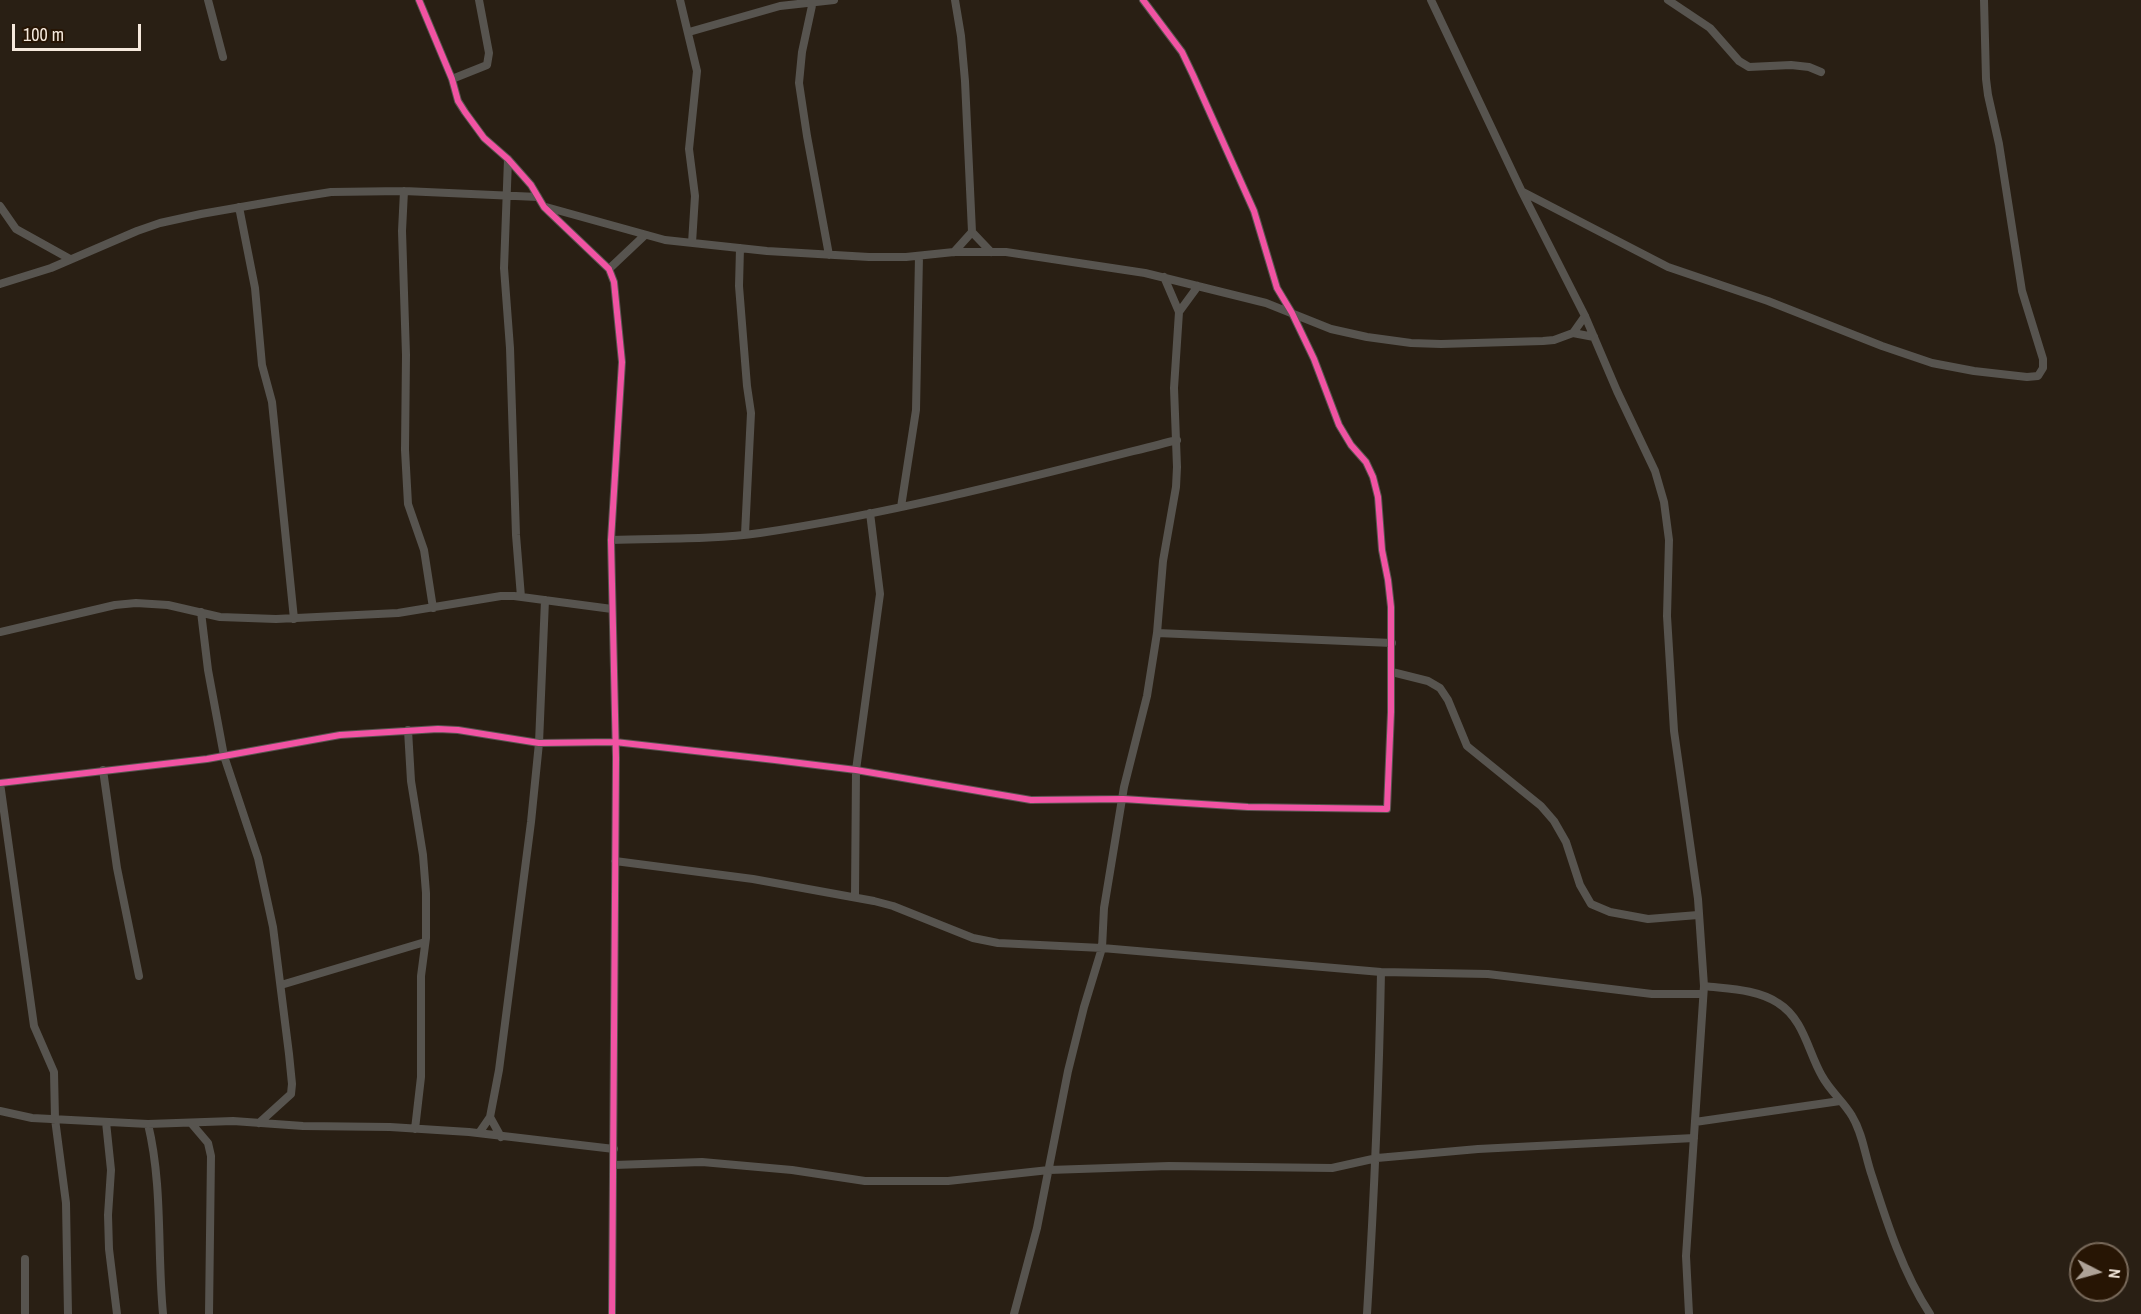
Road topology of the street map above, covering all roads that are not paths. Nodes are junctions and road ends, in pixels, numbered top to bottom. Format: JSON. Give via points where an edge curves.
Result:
{"nodes":[{"id":1,"x":208,"y":0,"type":"edge"},
{"id":2,"x":419,"y":0,"type":"edge"},
{"id":3,"x":479,"y":0,"type":"edge"},
{"id":4,"x":680,"y":0,"type":"edge"},
{"id":5,"x":834,"y":0,"type":"edge"},
{"id":6,"x":955,"y":0,"type":"edge"},
{"id":7,"x":1143,"y":0,"type":"edge"},
{"id":8,"x":1431,"y":0,"type":"edge"},
{"id":9,"x":1668,"y":0,"type":"edge"},
{"id":10,"x":1984,"y":0,"type":"edge"},
{"id":11,"x":813,"y":1,"type":"edge"},
{"id":12,"x":689,"y":32,"type":"junction"},
{"id":13,"x":223,"y":57,"type":"dead end"},
{"id":14,"x":1821,"y":72,"type":"dead end"},
{"id":15,"x":452,"y":79,"type":"junction"},
{"id":16,"x":508,"y":159,"type":"junction"},
{"id":17,"x":404,"y":192,"type":"junction"},
{"id":18,"x":1522,"y":192,"type":"junction"},
{"id":19,"x":506,"y":197,"type":"junction"},
{"id":20,"x":538,"y":197,"type":"junction"},
{"id":21,"x":0,"y":206,"type":"edge"},
{"id":22,"x":238,"y":207,"type":"junction"},
{"id":23,"x":544,"y":207,"type":"junction"},
{"id":24,"x":972,"y":231,"type":"junction"},
{"id":25,"x":645,"y":235,"type":"junction"},
{"id":26,"x":692,"y":243,"type":"junction"},
{"id":27,"x":741,"y":248,"type":"junction"},
{"id":28,"x":954,"y":252,"type":"junction"},
{"id":29,"x":991,"y":252,"type":"junction"},
{"id":30,"x":829,"y":255,"type":"junction"},
{"id":31,"x":919,"y":256,"type":"junction"},
{"id":32,"x":70,"y":260,"type":"junction"},
{"id":33,"x":609,"y":269,"type":"junction"},
{"id":34,"x":1164,"y":277,"type":"junction"},
{"id":35,"x":0,"y":284,"type":"edge"},
{"id":36,"x":1198,"y":286,"type":"junction"},
{"id":37,"x":1179,"y":312,"type":"junction"},
{"id":38,"x":1292,"y":313,"type":"junction"},
{"id":39,"x":1585,"y":316,"type":"junction"},
{"id":40,"x":1573,"y":333,"type":"junction"},
{"id":41,"x":1594,"y":337,"type":"junction"},
{"id":42,"x":1177,"y":440,"type":"junction"},
{"id":43,"x":901,"y":507,"type":"junction"},
{"id":44,"x":870,"y":513,"type":"junction"},
{"id":45,"x":745,"y":534,"type":"junction"},
{"id":46,"x":610,"y":540,"type":"junction"},
{"id":47,"x":521,"y":597,"type":"junction"},
{"id":48,"x":545,"y":600,"type":"junction"},
{"id":49,"x":434,"y":608,"type":"junction"},
{"id":50,"x":612,"y":609,"type":"junction"},
{"id":51,"x":201,"y":612,"type":"junction"},
{"id":52,"x":294,"y":618,"type":"junction"},
{"id":53,"x":0,"y":632,"type":"edge"},
{"id":54,"x":1157,"y":633,"type":"junction"},
{"id":55,"x":1392,"y":643,"type":"junction"},
{"id":56,"x":1392,"y":672,"type":"junction"},
{"id":57,"x":408,"y":730,"type":"junction"},
{"id":58,"x":615,"y":742,"type":"junction"},
{"id":59,"x":538,"y":743,"type":"junction"},
{"id":60,"x":224,"y":756,"type":"junction"},
{"id":61,"x":103,"y":770,"type":"junction"},
{"id":62,"x":856,"y":771,"type":"junction"},
{"id":63,"x":0,"y":783,"type":"edge"},
{"id":64,"x":1123,"y":799,"type":"junction"},
{"id":65,"x":615,"y":861,"type":"junction"},
{"id":66,"x":855,"y":897,"type":"junction"},
{"id":67,"x":1698,"y":915,"type":"junction"},
{"id":68,"x":425,"y":942,"type":"junction"},
{"id":69,"x":1102,"y":948,"type":"junction"},
{"id":70,"x":1381,"y":972,"type":"junction"},
{"id":71,"x":139,"y":976,"type":"dead end"},
{"id":72,"x":281,"y":985,"type":"junction"},
{"id":73,"x":1703,"y":990,"type":"junction"},
{"id":74,"x":1840,"y":1101,"type":"junction"},
{"id":75,"x":0,"y":1111,"type":"edge"},
{"id":76,"x":490,"y":1117,"type":"junction"},
{"id":77,"x":55,"y":1119,"type":"junction"},
{"id":78,"x":106,"y":1122,"type":"junction"},
{"id":79,"x":1695,"y":1122,"type":"junction"},
{"id":80,"x":191,"y":1123,"type":"junction"},
{"id":81,"x":259,"y":1123,"type":"junction"},
{"id":82,"x":148,"y":1124,"type":"junction"},
{"id":83,"x":415,"y":1129,"type":"junction"},
{"id":84,"x":479,"y":1133,"type":"junction"},
{"id":85,"x":501,"y":1137,"type":"junction"},
{"id":86,"x":1694,"y":1138,"type":"junction"},
{"id":87,"x":614,"y":1149,"type":"junction"},
{"id":88,"x":1377,"y":1158,"type":"junction"},
{"id":89,"x":614,"y":1166,"type":"junction"},
{"id":90,"x":1049,"y":1170,"type":"junction"},
{"id":91,"x":25,"y":1259,"type":"dead end"},
{"id":92,"x":25,"y":1314,"type":"edge"},
{"id":93,"x":68,"y":1314,"type":"edge"},
{"id":94,"x":117,"y":1314,"type":"edge"},
{"id":95,"x":163,"y":1314,"type":"edge"},
{"id":96,"x":209,"y":1314,"type":"edge"},
{"id":97,"x":612,"y":1314,"type":"edge"},
{"id":98,"x":1014,"y":1314,"type":"edge"},
{"id":99,"x":1367,"y":1314,"type":"edge"},
{"id":100,"x":1689,"y":1314,"type":"edge"},
{"id":101,"x":1930,"y":1314,"type":"edge"}],
"edges":[{"from":1,"to":13,"type":"street"},
{"from":2,"to":15,"type":"street"},
{"from":3,"to":15,"type":"street","via":[[489,53],[487,65]]},
{"from":4,"to":12,"type":"street"},
{"from":5,"to":11,"type":"street"},
{"from":6,"to":24,"type":"street","via":[[965,81]]},
{"from":7,"to":38,"type":"street","via":[[1182,52],[1193,75],[1254,211],[1276,288]]},
{"from":8,"to":18,"type":"street"},
{"from":9,"to":14,"type":"street","via":[[1710,28],[1739,61],[1749,66],[1800,66]]},
{"from":10,"to":18,"type":"street","via":[[1987,87],[2022,291],[2043,359],[2038,376],[1932,363],[1882,346],[1668,267]]},
{"from":11,"to":12,"type":"street","via":[[780,6]]},
{"from":11,"to":30,"type":"street","via":[[799,83]]},
{"from":12,"to":26,"type":"street","via":[[697,71],[689,149],[695,196]]},
{"from":15,"to":16,"type":"street","via":[[465,112],[484,138]]},
{"from":16,"to":19,"type":"street"},
{"from":16,"to":20,"type":"street"},
{"from":17,"to":19,"type":"street"},
{"from":17,"to":22,"type":"street","via":[[331,192]]},
{"from":17,"to":49,"type":"street","via":[[408,504],[424,550]]},
{"from":18,"to":39,"type":"street"},
{"from":19,"to":20,"type":"street"},
{"from":19,"to":47,"type":"street","via":[[504,268]]},
{"from":20,"to":23,"type":"street"},
{"from":21,"to":32,"type":"street","via":[[16,229]]},
{"from":22,"to":32,"type":"street","via":[[152,226]]},
{"from":22,"to":52,"type":"street","via":[[255,288],[262,365],[272,402]]},
{"from":23,"to":25,"type":"street"},
{"from":23,"to":33,"type":"street"},
{"from":24,"to":28,"type":"street"},
{"from":24,"to":29,"type":"street"},
{"from":25,"to":26,"type":"street"},
{"from":25,"to":33,"type":"street"},
{"from":26,"to":27,"type":"street"},
{"from":27,"to":30,"type":"street"},
{"from":27,"to":45,"type":"street","via":[[739,285],[751,422]]},
{"from":28,"to":29,"type":"street"},
{"from":28,"to":31,"type":"street"},
{"from":29,"to":34,"type":"street"},
{"from":30,"to":31,"type":"street"},
{"from":31,"to":43,"type":"street","via":[[915,410]]},
{"from":32,"to":35,"type":"street"},
{"from":33,"to":46,"type":"street","via":[[614,282],[622,362]]},
{"from":34,"to":36,"type":"street"},
{"from":34,"to":37,"type":"street"},
{"from":36,"to":37,"type":"street"},
{"from":36,"to":38,"type":"street"},
{"from":37,"to":42,"type":"street","via":[[1174,388]]},
{"from":38,"to":40,"type":"street","via":[[1331,330],[1411,343],[1543,341]]},
{"from":38,"to":55,"type":"street","via":[[1339,425],[1373,477],[1388,580]]},
{"from":39,"to":40,"type":"street"},
{"from":39,"to":41,"type":"street"},
{"from":40,"to":41,"type":"street"},
{"from":41,"to":67,"type":"street","via":[[1664,502],[1669,540],[1667,616],[1674,731]]},
{"from":42,"to":43,"type":"street"},
{"from":42,"to":54,"type":"street","via":[[1176,486],[1163,561]]},
{"from":43,"to":44,"type":"street"},
{"from":44,"to":45,"type":"street"},
{"from":44,"to":62,"type":"street","via":[[880,594]]},
{"from":45,"to":46,"type":"street"},
{"from":46,"to":50,"type":"street"},
{"from":47,"to":48,"type":"street"},
{"from":47,"to":49,"type":"street","via":[[501,596]]},
{"from":48,"to":50,"type":"street"},
{"from":48,"to":59,"type":"street"},
{"from":49,"to":52,"type":"street"},
{"from":50,"to":58,"type":"street"},
{"from":51,"to":52,"type":"street","via":[[236,618]]},
{"from":51,"to":53,"type":"street","via":[[168,605],[115,605]]},
{"from":51,"to":60,"type":"street"},
{"from":54,"to":55,"type":"street"},
{"from":54,"to":64,"type":"street"},
{"from":55,"to":56,"type":"street"},
{"from":56,"to":64,"type":"street","via":[[1387,809],[1248,807]]},
{"from":56,"to":67,"type":"street","via":[[1440,688],[1467,746],[1554,821],[1591,904],[1648,919]]},
{"from":57,"to":59,"type":"street","via":[[459,730]]},
{"from":57,"to":60,"type":"street","via":[[340,735]]},
{"from":57,"to":68,"type":"street","via":[[424,866]]},
{"from":58,"to":59,"type":"street"},
{"from":58,"to":62,"type":"street"},
{"from":58,"to":65,"type":"street"},
{"from":59,"to":76,"type":"street","via":[[524,877]]},
{"from":60,"to":61,"type":"street"},
{"from":60,"to":72,"type":"street","via":[[258,858]]},
{"from":61,"to":63,"type":"street"},
{"from":61,"to":71,"type":"street","via":[[117,868]]},
{"from":62,"to":64,"type":"street","via":[[1031,800]]},
{"from":62,"to":66,"type":"street"},
{"from":63,"to":77,"type":"street","via":[[34,1026],[54,1072]]},
{"from":64,"to":69,"type":"street","via":[[1104,908]]},
{"from":65,"to":66,"type":"street"},
{"from":65,"to":87,"type":"street"},
{"from":66,"to":69,"type":"street","via":[[893,906],[973,938],[998,943]]},
{"from":67,"to":73,"type":"street"},
{"from":68,"to":72,"type":"street"},
{"from":68,"to":83,"type":"street","via":[[421,1077]]},
{"from":69,"to":70,"type":"street"},
{"from":69,"to":90,"type":"street","via":[[1068,1071]]},
{"from":70,"to":73,"type":"street","via":[[1488,974],[1652,994]]},
{"from":70,"to":88,"type":"street"},
{"from":72,"to":81,"type":"street","via":[[292,1089]]},
{"from":73,"to":74,"type":"street","via":[[1761,994],[1780,1004],[1800,1027],[1822,1077]]},
{"from":73,"to":79,"type":"street"},
{"from":74,"to":79,"type":"street"},
{"from":74,"to":101,"type":"street","via":[[1862,1138],[1878,1198],[1914,1289]]},
{"from":75,"to":77,"type":"street"},
{"from":76,"to":84,"type":"street"},
{"from":76,"to":85,"type":"street"},
{"from":77,"to":78,"type":"street"},
{"from":77,"to":93,"type":"street","via":[[66,1203]]},
{"from":78,"to":82,"type":"street"},
{"from":78,"to":94,"type":"street","via":[[111,1170],[108,1215]]},
{"from":79,"to":86,"type":"street"},
{"from":80,"to":81,"type":"street"},
{"from":80,"to":82,"type":"street"},
{"from":80,"to":96,"type":"street","via":[[208,1143],[211,1156]]},
{"from":81,"to":83,"type":"street"},
{"from":82,"to":95,"type":"street","via":[[156,1162]]},
{"from":83,"to":84,"type":"street"},
{"from":84,"to":85,"type":"street"},
{"from":85,"to":87,"type":"street"},
{"from":86,"to":88,"type":"street"},
{"from":86,"to":100,"type":"street","via":[[1686,1256]]},
{"from":87,"to":89,"type":"street"},
{"from":88,"to":90,"type":"street","via":[[1306,1169],[1169,1166]]},
{"from":88,"to":99,"type":"street"},
{"from":89,"to":90,"type":"street","via":[[702,1162],[865,1181],[948,1181]]},
{"from":89,"to":97,"type":"street"},
{"from":90,"to":98,"type":"street"},
{"from":91,"to":92,"type":"street"}]}
